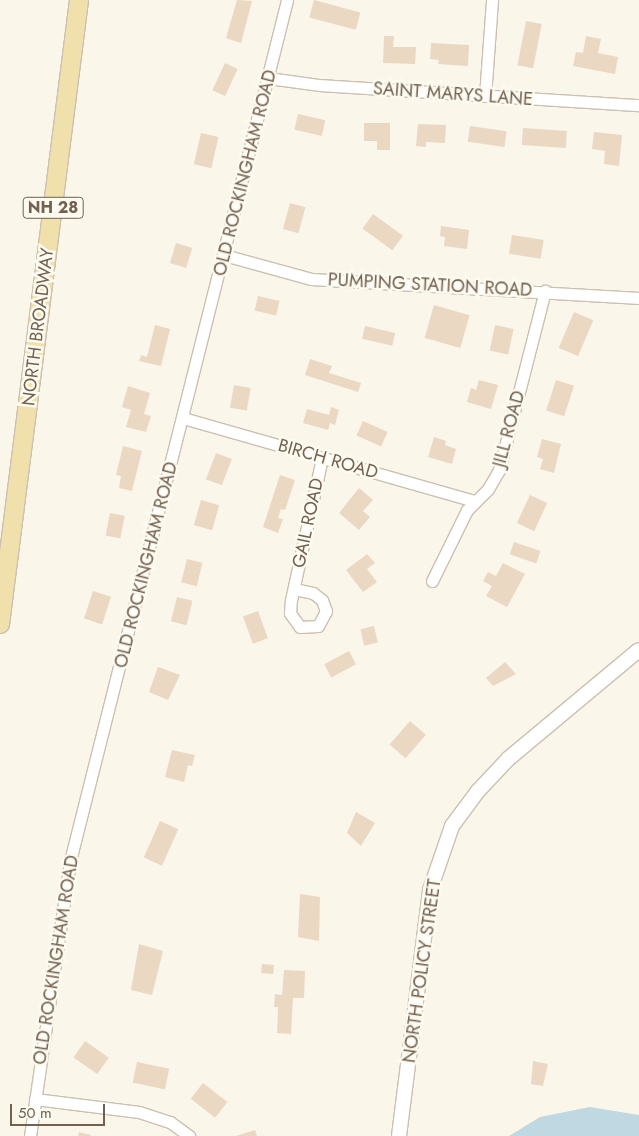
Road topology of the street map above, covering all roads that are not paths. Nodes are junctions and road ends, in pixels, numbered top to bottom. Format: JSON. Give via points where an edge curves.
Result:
{"nodes":[{"id":1,"x":78,"y":0,"type":"edge"},
{"id":2,"x":287,"y":0,"type":"edge"},
{"id":3,"x":492,"y":0,"type":"edge"},
{"id":4,"x":268,"y":78,"type":"junction"},
{"id":5,"x":486,"y":96,"type":"junction"},
{"id":6,"x":639,"y":105,"type":"edge"},
{"id":7,"x":224,"y":256,"type":"junction"},
{"id":8,"x":545,"y":291,"type":"junction"},
{"id":9,"x":639,"y":298,"type":"edge"},
{"id":10,"x":184,"y":418,"type":"junction"},
{"id":11,"x":322,"y":458,"type":"junction"},
{"id":12,"x":474,"y":501,"type":"junction"},
{"id":13,"x":432,"y":581,"type":"dead end"},
{"id":14,"x":294,"y":589,"type":"dead end"},
{"id":15,"x":0,"y":624,"type":"edge"},
{"id":16,"x":639,"y":650,"type":"edge"},
{"id":17,"x":35,"y":1099,"type":"junction"},
{"id":18,"x":30,"y":1136,"type":"edge"},
{"id":19,"x":189,"y":1136,"type":"edge"},
{"id":20,"x":399,"y":1136,"type":"edge"}],
"edges":[{"from":1,"to":15,"type":"main road","name":"NORTH BROADWAY","number":"NH 28"},
{"from":2,"to":4,"type":"street","name":"OLD ROCKINGHAM ROAD"},
{"from":3,"to":5,"type":"street"},
{"from":4,"to":5,"type":"street","name":"SAINT MARYS LANE"},
{"from":4,"to":7,"type":"street","name":"OLD ROCKINGHAM ROAD"},
{"from":5,"to":6,"type":"street","name":"SAINT MARYS LANE"},
{"from":7,"to":8,"type":"street","name":"PUMPING STATION ROAD","via":[[311,279]]},
{"from":7,"to":10,"type":"street","name":"OLD ROCKINGHAM ROAD"},
{"from":8,"to":9,"type":"street","name":"PUMPING STATION ROAD"},
{"from":8,"to":12,"type":"street","name":"JILL ROAD","via":[[498,470],[488,488]]},
{"from":10,"to":11,"type":"street","name":"BIRCH ROAD"},
{"from":10,"to":17,"type":"street","name":"OLD ROCKINGHAM ROAD","via":[[70,861]]},
{"from":11,"to":12,"type":"street","name":"BIRCH ROAD"},
{"from":11,"to":14,"type":"street","name":"GAIL ROAD"},
{"from":12,"to":13,"type":"street","name":"JILL ROAD"},
{"from":16,"to":20,"type":"street","name":"NORTH POLICY STREET","via":[[523,745],[478,791],[452,826],[430,890]]},
{"from":17,"to":18,"type":"street","name":"OLD ROCKINGHAM ROAD"},
{"from":17,"to":19,"type":"street","via":[[139,1112],[170,1122]]}]}
